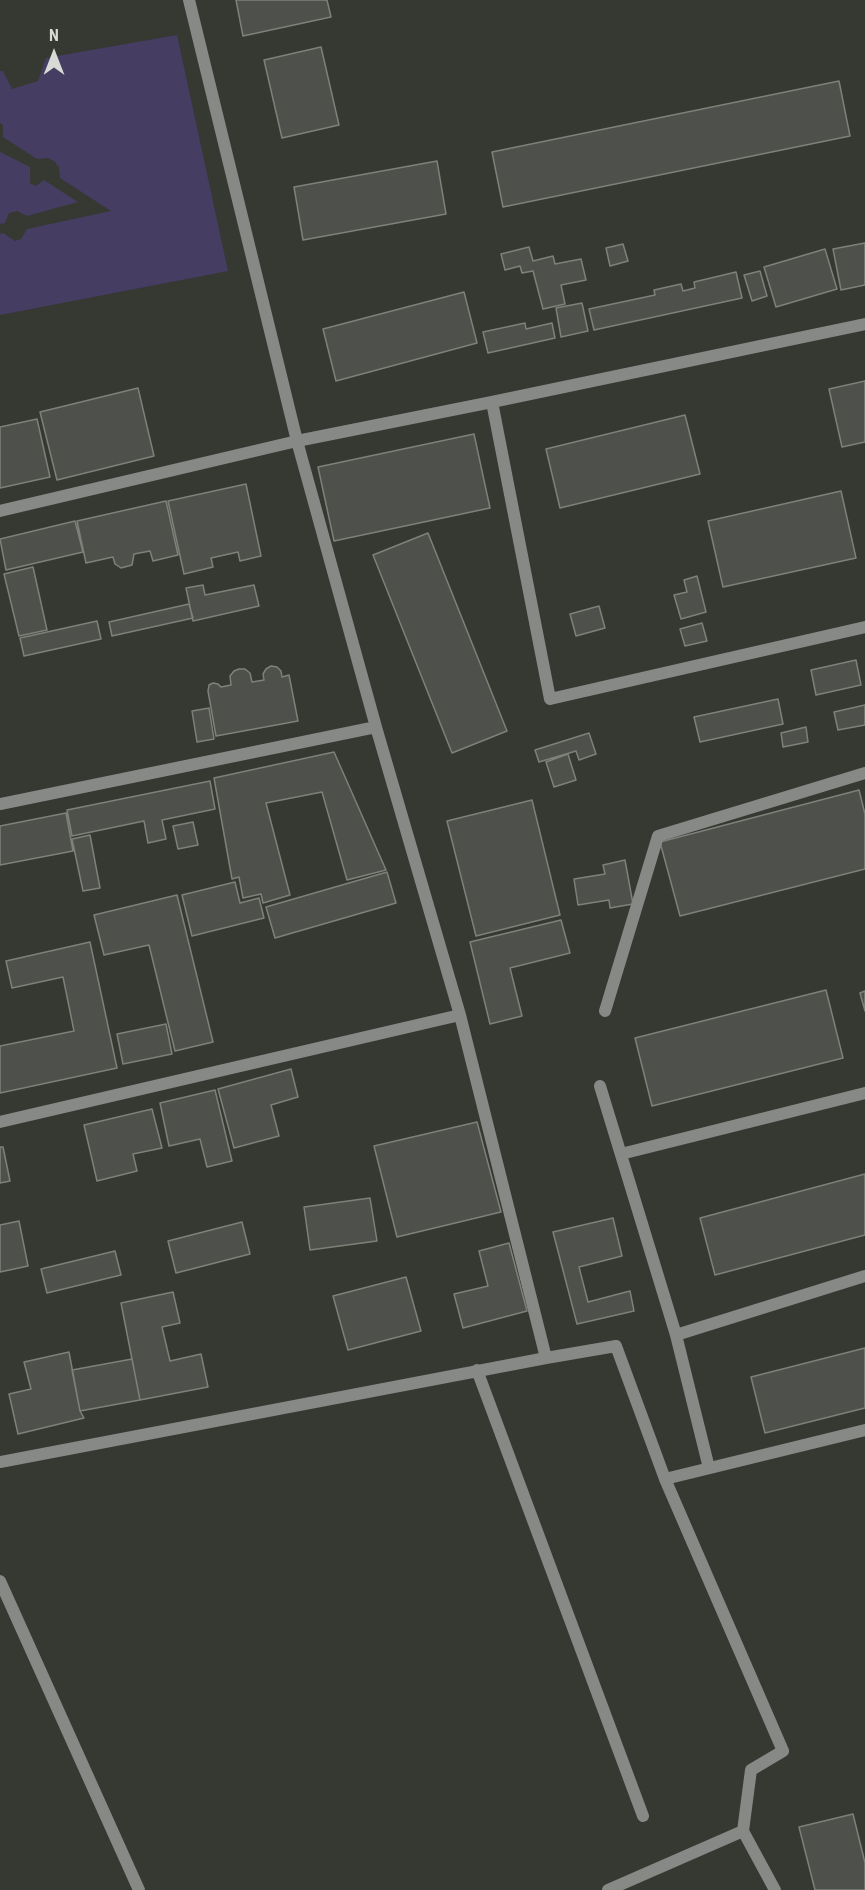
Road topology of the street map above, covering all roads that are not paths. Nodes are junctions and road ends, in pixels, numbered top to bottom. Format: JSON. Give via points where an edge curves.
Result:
{"nodes":[{"id":1,"x":189,"y":0,"type":"edge"},
{"id":2,"x":865,"y":324,"type":"edge"},
{"id":3,"x":492,"y":402,"type":"junction"},
{"id":4,"x":297,"y":441,"type":"junction"},
{"id":5,"x":0,"y":512,"type":"edge"},
{"id":6,"x":865,"y":627,"type":"edge"},
{"id":7,"x":376,"y":727,"type":"junction"},
{"id":8,"x":865,"y":773,"type":"edge"},
{"id":9,"x":0,"y":804,"type":"edge"},
{"id":10,"x":605,"y":1011,"type":"dead end"},
{"id":11,"x":460,"y":1015,"type":"junction"},
{"id":12,"x":600,"y":1086,"type":"dead end"},
{"id":13,"x":865,"y":1093,"type":"edge"},
{"id":14,"x":0,"y":1122,"type":"edge"},
{"id":15,"x":621,"y":1154,"type":"junction"},
{"id":16,"x":865,"y":1276,"type":"edge"},
{"id":17,"x":676,"y":1335,"type":"junction"},
{"id":18,"x":546,"y":1358,"type":"junction"},
{"id":19,"x":477,"y":1371,"type":"junction"},
{"id":20,"x":865,"y":1430,"type":"edge"},
{"id":21,"x":0,"y":1462,"type":"edge"},
{"id":22,"x":709,"y":1468,"type":"junction"},
{"id":23,"x":665,"y":1479,"type":"junction"},
{"id":24,"x":0,"y":1581,"type":"edge"},
{"id":25,"x":643,"y":1816,"type":"dead end"},
{"id":26,"x":743,"y":1831,"type":"junction"},
{"id":27,"x":139,"y":1890,"type":"edge"},
{"id":28,"x":608,"y":1890,"type":"edge"},
{"id":29,"x":775,"y":1890,"type":"edge"}],
"edges":[{"from":1,"to":4,"type":"street"},
{"from":2,"to":3,"type":"street"},
{"from":3,"to":4,"type":"street"},
{"from":3,"to":6,"type":"street","via":[[550,699]]},
{"from":4,"to":5,"type":"street"},
{"from":4,"to":7,"type":"street"},
{"from":7,"to":9,"type":"street"},
{"from":7,"to":11,"type":"street"},
{"from":8,"to":10,"type":"street","via":[[658,836]]},
{"from":11,"to":14,"type":"street"},
{"from":11,"to":18,"type":"street"},
{"from":12,"to":15,"type":"street"},
{"from":13,"to":15,"type":"street"},
{"from":15,"to":17,"type":"street"},
{"from":16,"to":17,"type":"street"},
{"from":17,"to":22,"type":"street"},
{"from":18,"to":19,"type":"street"},
{"from":18,"to":23,"type":"street","via":[[616,1346]]},
{"from":19,"to":21,"type":"street"},
{"from":19,"to":25,"type":"street"},
{"from":20,"to":22,"type":"street"},
{"from":22,"to":23,"type":"street"},
{"from":23,"to":26,"type":"street","via":[[783,1751],[751,1770]]},
{"from":24,"to":27,"type":"street"},
{"from":26,"to":28,"type":"street"},
{"from":26,"to":29,"type":"street"}]}
